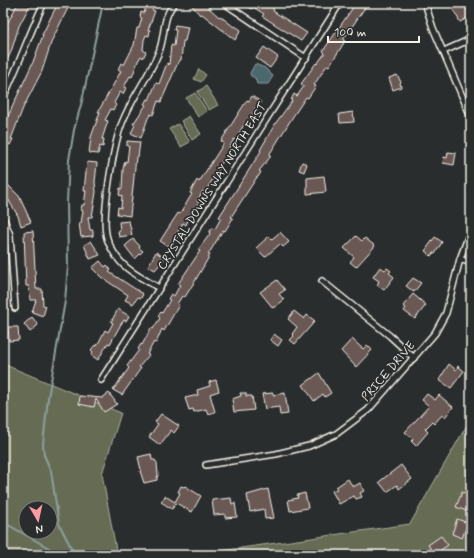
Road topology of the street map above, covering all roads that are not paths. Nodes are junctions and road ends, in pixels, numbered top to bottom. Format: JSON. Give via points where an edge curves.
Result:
{"nodes":[{"id":1,"x":44,"y":3,"type":"edge"},
{"id":2,"x":175,"y":3,"type":"edge"},
{"id":3,"x":224,"y":3,"type":"edge"},
{"id":4,"x":340,"y":3,"type":"edge"},
{"id":5,"x":425,"y":3,"type":"edge"},
{"id":6,"x":471,"y":39,"type":"edge"},
{"id":7,"x":444,"y":50,"type":"junction"},
{"id":8,"x":306,"y":58,"type":"junction"},
{"id":9,"x":3,"y":98,"type":"edge"},
{"id":10,"x":471,"y":117,"type":"edge"},
{"id":11,"x":3,"y":217,"type":"edge"},
{"id":12,"x":471,"y":229,"type":"edge"},
{"id":13,"x":460,"y":259,"type":"junction"},
{"id":14,"x":471,"y":263,"type":"edge"},
{"id":15,"x":322,"y":282,"type":"dead end"},
{"id":16,"x":159,"y":288,"type":"junction"},
{"id":17,"x":15,"y":308,"type":"dead end"},
{"id":18,"x":414,"y":358,"type":"junction"},
{"id":19,"x":101,"y":380,"type":"dead end"},
{"id":20,"x":206,"y":465,"type":"dead end"}],
"edges":[{"from":1,"to":9,"type":"street"},
{"from":2,"to":16,"type":"street","via":[[165,20],[159,52],[116,138],[105,217],[106,235],[115,255],[125,267]]},
{"from":3,"to":8,"type":"street"},
{"from":4,"to":8,"type":"street","name":"CRYSTAL DOWNS WAY NORTH EAST"},
{"from":5,"to":7,"type":"street"},
{"from":6,"to":7,"type":"street"},
{"from":7,"to":10,"type":"street"},
{"from":8,"to":16,"type":"street","name":"CRYSTAL DOWNS WAY NORTH EAST"},
{"from":11,"to":17,"type":"street","via":[[10,235]]},
{"from":12,"to":13,"type":"street","name":"PRICE DRIVE"},
{"from":13,"to":14,"type":"street"},
{"from":13,"to":18,"type":"street","name":"PRICE DRIVE","via":[[446,313]]},
{"from":15,"to":18,"type":"street"},
{"from":16,"to":19,"type":"street","name":"CRYSTAL DOWNS WAY NORTH EAST"},
{"from":18,"to":20,"type":"street","name":"PRICE DRIVE","via":[[368,410],[336,434],[309,446],[276,454]]}]}
